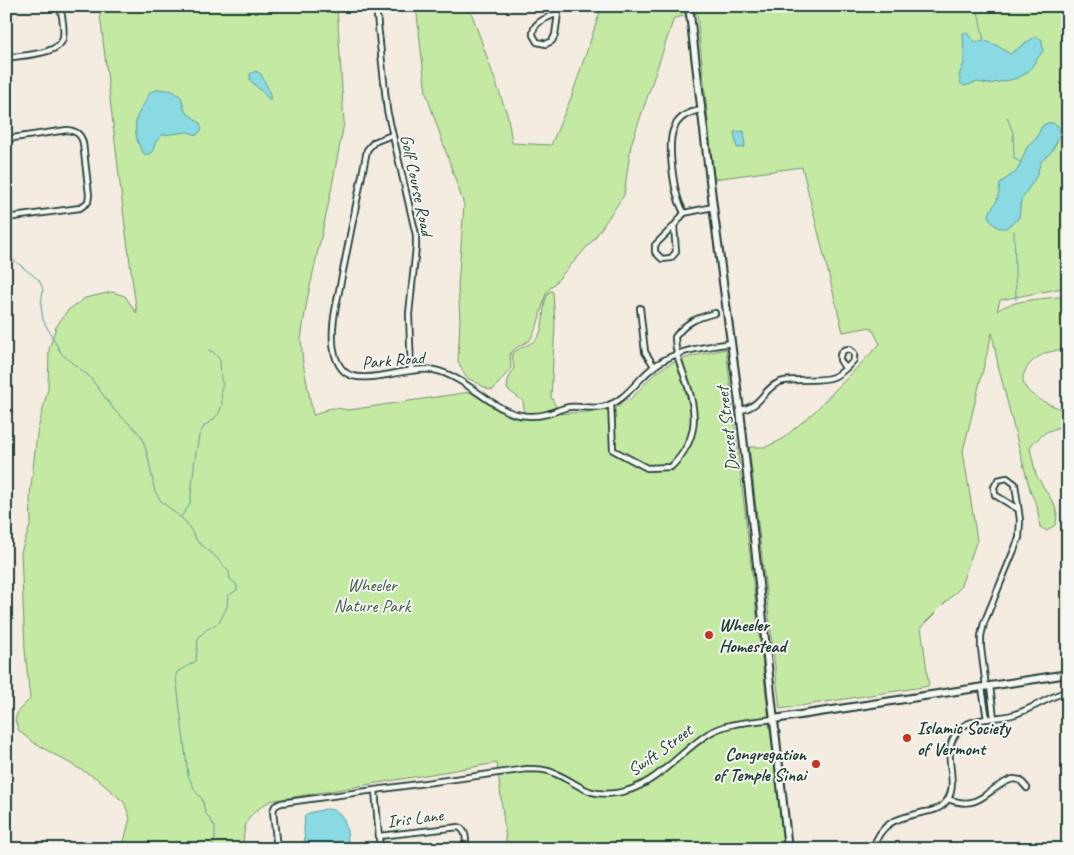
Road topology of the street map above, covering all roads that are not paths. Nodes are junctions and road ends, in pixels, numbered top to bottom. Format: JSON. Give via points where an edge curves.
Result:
{"nodes":[{"id":1,"x":60,"y":6,"type":"edge"},
{"id":2,"x":376,"y":6,"type":"edge"},
{"id":3,"x":559,"y":6,"type":"edge"},
{"id":4,"x":690,"y":6,"type":"edge"},
{"id":5,"x":558,"y":12,"type":"junction"},
{"id":6,"x":6,"y":58,"type":"edge"},
{"id":7,"x":701,"y":110,"type":"junction"},
{"id":8,"x":392,"y":135,"type":"junction"},
{"id":9,"x":6,"y":139,"type":"edge"},
{"id":10,"x":713,"y":207,"type":"junction"},
{"id":11,"x":684,"y":212,"type":"junction"},
{"id":12,"x":6,"y":218,"type":"edge"},
{"id":13,"x":674,"y":226,"type":"junction"},
{"id":14,"x":640,"y":308,"type":"dead end"},
{"id":15,"x":715,"y":313,"type":"dead end"},
{"id":16,"x":732,"y":343,"type":"junction"},
{"id":17,"x":677,"y":354,"type":"junction"},
{"id":18,"x":654,"y":366,"type":"junction"},
{"id":19,"x":846,"y":368,"type":"dead end"},
{"id":20,"x":411,"y":370,"type":"junction"},
{"id":21,"x":611,"y":404,"type":"junction"},
{"id":22,"x":740,"y":410,"type":"junction"},
{"id":23,"x":1018,"y":509,"type":"junction"},
{"id":24,"x":1068,"y":674,"type":"edge"},
{"id":25,"x":986,"y":687,"type":"junction"},
{"id":26,"x":1066,"y":692,"type":"edge"},
{"id":27,"x":1068,"y":702,"type":"edge"},
{"id":28,"x":994,"y":718,"type":"junction"},
{"id":29,"x":774,"y":719,"type":"junction"},
{"id":30,"x":987,"y":719,"type":"junction"},
{"id":31,"x":1027,"y":788,"type":"dead end"},
{"id":32,"x":375,"y":790,"type":"junction"},
{"id":33,"x":948,"y":799,"type":"junction"},
{"id":34,"x":379,"y":836,"type":"junction"},
{"id":35,"x":277,"y":849,"type":"edge"},
{"id":36,"x":380,"y":849,"type":"edge"},
{"id":37,"x":466,"y":849,"type":"edge"},
{"id":38,"x":788,"y":849,"type":"edge"},
{"id":39,"x":873,"y":849,"type":"edge"}],
"edges":[{"from":1,"to":6,"type":"street","via":[[64,34],[59,47]]},
{"from":2,"to":8,"type":"street","name":"Golf Course Road","via":[[385,99]]},
{"from":3,"to":5,"type":"street"},
{"from":4,"to":7,"type":"street","name":"Dorset Street"},
{"from":5,"to":5,"type":"street","via":[[553,39],[546,44],[536,41],[532,33],[535,25]]},
{"from":7,"to":10,"type":"street","name":"Dorset Street"},
{"from":7,"to":11,"type":"street","via":[[680,120],[670,139],[674,187]]},
{"from":8,"to":20,"type":"street","name":"Golf Course Road","via":[[416,235],[409,314]]},
{"from":8,"to":20,"type":"street","name":"Park Road","via":[[374,142],[366,154],[335,311],[333,341],[339,364],[350,376],[362,378]]},
{"from":9,"to":12,"type":"street","via":[[68,130],[77,133],[83,143],[90,195],[88,202],[80,208]]},
{"from":10,"to":11,"type":"street"},
{"from":10,"to":16,"type":"street","name":"Dorset Street"},
{"from":11,"to":13,"type":"street"},
{"from":13,"to":13,"type":"street","via":[[655,245],[655,252],[662,259],[671,258],[676,252]]},
{"from":14,"to":18,"type":"street","via":[[645,352]]},
{"from":15,"to":17,"type":"street","via":[[695,318],[682,328],[675,337]]},
{"from":16,"to":17,"type":"street","name":"Park Road"},
{"from":16,"to":22,"type":"street","name":"Dorset Street"},
{"from":17,"to":18,"type":"street","name":"Park Road"},
{"from":17,"to":21,"type":"street","via":[[694,414],[693,432],[679,459],[671,467],[647,468],[613,450]]},
{"from":18,"to":21,"type":"street","name":"Park Road","via":[[624,397]]},
{"from":19,"to":22,"type":"street","via":[[830,379],[778,382],[752,407]]},
{"from":20,"to":21,"type":"street","name":"Park Road","via":[[429,369],[444,373],[504,410],[521,415],[542,416],[570,407],[595,408]]},
{"from":22,"to":29,"type":"street","name":"Dorset Street"},
{"from":23,"to":23,"type":"street","via":[[1014,482],[1006,478],[998,480],[994,487],[995,495]]},
{"from":23,"to":25,"type":"street","via":[[1020,529],[1017,543],[982,631],[980,648]]},
{"from":24,"to":25,"type":"street","name":"Swift Street"},
{"from":25,"to":28,"type":"street"},
{"from":25,"to":29,"type":"street","name":"Swift Street"},
{"from":25,"to":30,"type":"street"},
{"from":26,"to":27,"type":"street"},
{"from":26,"to":28,"type":"street","via":[[1018,713]]},
{"from":28,"to":30,"type":"street"},
{"from":29,"to":32,"type":"street","name":"Swift Street","via":[[716,730],[649,780],[623,792],[591,792],[550,771],[527,769]]},
{"from":29,"to":38,"type":"street","name":"Dorset Street"},
{"from":30,"to":33,"type":"street","via":[[963,726],[952,741],[949,750],[952,783]]},
{"from":31,"to":33,"type":"street","via":[[1020,780],[1013,779],[972,802]]},
{"from":32,"to":34,"type":"street"},
{"from":32,"to":35,"type":"street","name":"Swift Street","via":[[281,803],[274,808],[272,815]]},
{"from":33,"to":39,"type":"street","via":[[934,810],[892,822],[881,832]]},
{"from":34,"to":36,"type":"street"},
{"from":34,"to":37,"type":"street","name":"Iris Lane","via":[[459,827],[464,830]]}]}
